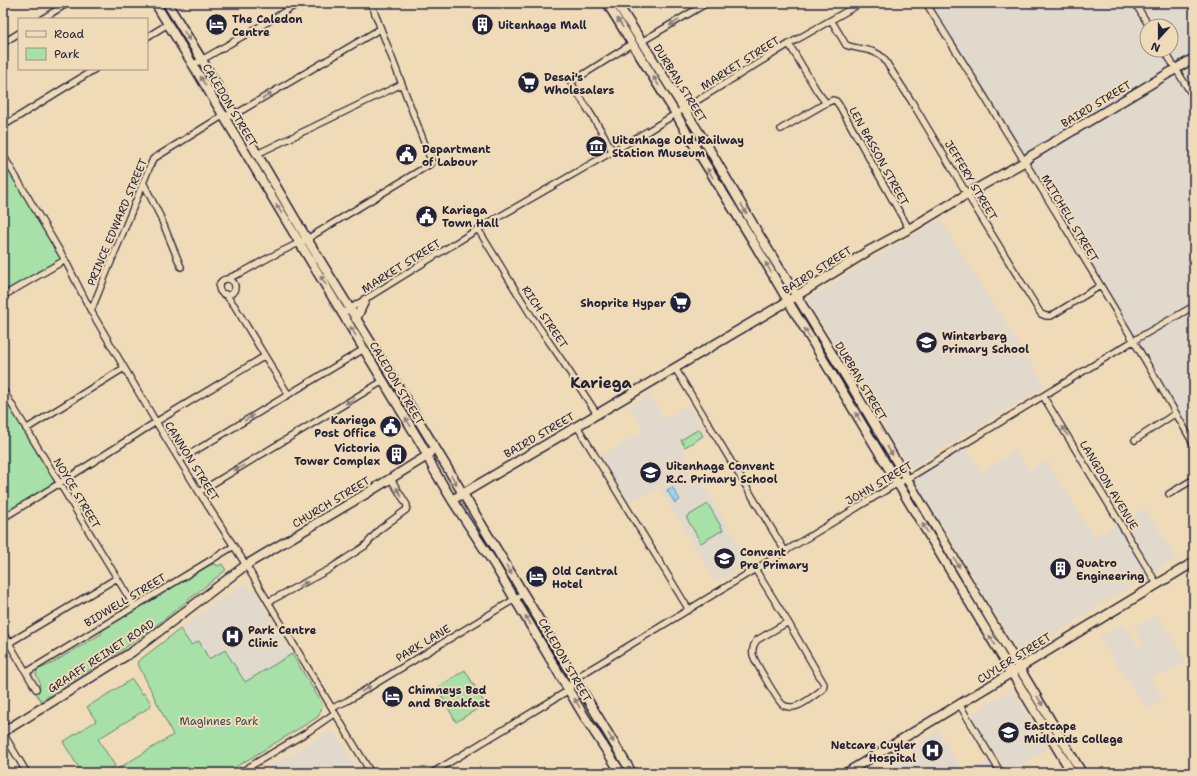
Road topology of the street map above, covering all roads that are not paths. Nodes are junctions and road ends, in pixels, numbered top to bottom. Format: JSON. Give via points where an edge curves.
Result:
{"nodes":[{"id":1,"x":68,"y":3,"type":"edge"},
{"id":2,"x":155,"y":3,"type":"edge"},
{"id":3,"x":167,"y":3,"type":"edge"},
{"id":4,"x":298,"y":3,"type":"edge"},
{"id":5,"x":371,"y":3,"type":"edge"},
{"id":6,"x":607,"y":3,"type":"edge"},
{"id":7,"x":617,"y":3,"type":"edge"},
{"id":8,"x":707,"y":3,"type":"edge"},
{"id":9,"x":861,"y":3,"type":"edge"},
{"id":10,"x":926,"y":3,"type":"edge"},
{"id":11,"x":1135,"y":3,"type":"edge"},
{"id":12,"x":61,"y":5,"type":"edge"},
{"id":13,"x":43,"y":18,"type":"edge"},
{"id":14,"x":1144,"y":18,"type":"edge"},
{"id":15,"x":831,"y":20,"type":"junction"},
{"id":16,"x":168,"y":24,"type":"junction"},
{"id":17,"x":380,"y":29,"type":"junction"},
{"id":18,"x":18,"y":34,"type":"edge"},
{"id":19,"x":148,"y":36,"type":"edge"},
{"id":20,"x":641,"y":42,"type":"junction"},
{"id":21,"x":3,"y":43,"type":"edge"},
{"id":22,"x":632,"y":43,"type":"junction"},
{"id":23,"x":789,"y":44,"type":"junction"},
{"id":24,"x":1169,"y":58,"type":"edge"},
{"id":25,"x":1194,"y":58,"type":"edge"},
{"id":26,"x":202,"y":60,"type":"junction"},
{"id":27,"x":193,"y":64,"type":"junction"},
{"id":28,"x":1176,"y":69,"type":"junction"},
{"id":29,"x":93,"y":70,"type":"edge"},
{"id":30,"x":402,"y":84,"type":"junction"},
{"id":31,"x":1194,"y":98,"type":"edge"},
{"id":32,"x":826,"y":103,"type":"junction"},
{"id":33,"x":684,"y":109,"type":"junction"},
{"id":34,"x":676,"y":114,"type":"junction"},
{"id":35,"x":224,"y":115,"type":"junction"},
{"id":36,"x":234,"y":115,"type":"junction"},
{"id":37,"x":3,"y":126,"type":"edge"},
{"id":38,"x":781,"y":129,"type":"dead end"},
{"id":39,"x":612,"y":151,"type":"junction"},
{"id":40,"x":257,"y":154,"type":"junction"},
{"id":41,"x":3,"y":156,"type":"edge"},
{"id":42,"x":1024,"y":162,"type":"junction"},
{"id":43,"x":144,"y":182,"type":"junction"},
{"id":44,"x":967,"y":194,"type":"junction"},
{"id":45,"x":478,"y":229,"type":"junction"},
{"id":46,"x":909,"y":229,"type":"junction"},
{"id":47,"x":304,"y":241,"type":"junction"},
{"id":48,"x":64,"y":260,"type":"junction"},
{"id":49,"x":181,"y":266,"type":"dead end"},
{"id":50,"x":243,"y":272,"type":"junction"},
{"id":51,"x":229,"y":279,"type":"junction"},
{"id":52,"x":235,"y":286,"type":"junction"},
{"id":53,"x":1100,"y":286,"type":"junction"},
{"id":54,"x":233,"y":292,"type":"junction"},
{"id":55,"x":225,"y":294,"type":"junction"},
{"id":56,"x":3,"y":296,"type":"edge"},
{"id":57,"x":796,"y":296,"type":"junction"},
{"id":58,"x":365,"y":300,"type":"junction"},
{"id":59,"x":788,"y":301,"type":"junction"},
{"id":60,"x":234,"y":305,"type":"junction"},
{"id":61,"x":1194,"y":306,"type":"edge"},
{"id":62,"x":350,"y":309,"type":"junction"},
{"id":63,"x":91,"y":311,"type":"junction"},
{"id":64,"x":342,"y":313,"type":"junction"},
{"id":65,"x":356,"y":319,"type":"junction"},
{"id":66,"x":1133,"y":341,"type":"junction"},
{"id":67,"x":364,"y":349,"type":"junction"},
{"id":68,"x":265,"y":356,"type":"junction"},
{"id":69,"x":124,"y":368,"type":"junction"},
{"id":70,"x":675,"y":368,"type":"junction"},
{"id":71,"x":383,"y":381,"type":"junction"},
{"id":72,"x":3,"y":390,"type":"edge"},
{"id":73,"x":288,"y":394,"type":"junction"},
{"id":74,"x":1044,"y":396,"type":"junction"},
{"id":75,"x":5,"y":397,"type":"edge"},
{"id":76,"x":1176,"y":413,"type":"junction"},
{"id":77,"x":597,"y":414,"type":"junction"},
{"id":78,"x":156,"y":422,"type":"junction"},
{"id":79,"x":577,"y":426,"type":"junction"},
{"id":80,"x":26,"y":428,"type":"junction"},
{"id":81,"x":1135,"y":440,"type":"dead end"},
{"id":82,"x":431,"y":442,"type":"junction"},
{"id":83,"x":1194,"y":445,"type":"edge"},
{"id":84,"x":427,"y":456,"type":"junction"},
{"id":85,"x":442,"y":459,"type":"junction"},
{"id":86,"x":180,"y":460,"type":"junction"},
{"id":87,"x":391,"y":479,"type":"junction"},
{"id":88,"x":907,"y":479,"type":"junction"},
{"id":89,"x":1194,"y":479,"type":"edge"},
{"id":90,"x":60,"y":483,"type":"junction"},
{"id":91,"x":897,"y":483,"type":"junction"},
{"id":92,"x":199,"y":492,"type":"junction"},
{"id":93,"x":462,"y":493,"type":"junction"},
{"id":94,"x":1169,"y":494,"type":"dead end"},
{"id":95,"x":452,"y":500,"type":"junction"},
{"id":96,"x":3,"y":518,"type":"edge"},
{"id":97,"x":234,"y":546,"type":"junction"},
{"id":98,"x":784,"y":551,"type":"junction"},
{"id":99,"x":1194,"y":562,"type":"edge"},
{"id":100,"x":246,"y":565,"type":"junction"},
{"id":101,"x":755,"y":569,"type":"junction"},
{"id":102,"x":117,"y":578,"type":"junction"},
{"id":103,"x":1157,"y":584,"type":"junction"},
{"id":104,"x":523,"y":594,"type":"junction"},
{"id":105,"x":515,"y":598,"type":"junction"},
{"id":106,"x":268,"y":602,"type":"junction"},
{"id":107,"x":134,"y":606,"type":"junction"},
{"id":108,"x":689,"y":610,"type":"junction"},
{"id":109,"x":788,"y":622,"type":"junction"},
{"id":110,"x":3,"y":633,"type":"edge"},
{"id":111,"x":9,"y":643,"type":"junction"},
{"id":112,"x":1019,"y":668,"type":"junction"},
{"id":113,"x":27,"y":672,"type":"junction"},
{"id":114,"x":1012,"y":673,"type":"junction"},
{"id":115,"x":574,"y":679,"type":"junction"},
{"id":116,"x":36,"y":689,"type":"dead end"},
{"id":117,"x":569,"y":690,"type":"junction"},
{"id":118,"x":959,"y":704,"type":"junction"},
{"id":119,"x":334,"y":710,"type":"junction"},
{"id":120,"x":3,"y":732,"type":"edge"},
{"id":121,"x":27,"y":773,"type":"edge"},
{"id":122,"x":239,"y":773,"type":"edge"},
{"id":123,"x":372,"y":773,"type":"edge"},
{"id":124,"x":432,"y":773,"type":"edge"},
{"id":125,"x":621,"y":773,"type":"edge"},
{"id":126,"x":632,"y":773,"type":"edge"},
{"id":127,"x":846,"y":773,"type":"edge"},
{"id":128,"x":1001,"y":773,"type":"edge"},
{"id":129,"x":1072,"y":773,"type":"edge"},
{"id":130,"x":1082,"y":773,"type":"edge"}],
"edges":[{"from":1,"to":12,"type":"street"},
{"from":2,"to":16,"type":"main road","name":"CALEDON STREET"},
{"from":3,"to":26,"type":"main road","name":"CALEDON STREET","one_way":true},
{"from":4,"to":26,"type":"street"},
{"from":5,"to":17,"type":"street"},
{"from":22,"to":6,"type":"main road","name":"DURBAN STREET","one_way":true},
{"from":7,"to":20,"type":"main road","name":"DURBAN STREET"},
{"from":8,"to":20,"type":"street","one_way":true},
{"from":9,"to":15,"type":"street","name":"MARKET STREET"},
{"from":10,"to":42,"type":"street","name":"MITCHELL STREET"},
{"from":11,"to":14,"type":"street"},
{"from":12,"to":13,"type":"street"},
{"from":15,"to":23,"type":"street","name":"MARKET STREET"},
{"from":15,"to":44,"type":"street","name":"JEFFERY STREET","via":[[846,45],[882,56]]},
{"from":16,"to":19,"type":"street"},
{"from":16,"to":27,"type":"main road","name":"CALEDON STREET"},
{"from":17,"to":30,"type":"street"},
{"from":36,"to":17,"type":"street","one_way":true},
{"from":18,"to":21,"type":"street"},
{"from":20,"to":33,"type":"main road","name":"DURBAN STREET"},
{"from":34,"to":22,"type":"main road","name":"DURBAN STREET","one_way":true},
{"from":22,"to":39,"type":"street","via":[[570,81]]},
{"from":23,"to":32,"type":"street"},
{"from":23,"to":33,"type":"street","name":"MARKET STREET"},
{"from":24,"to":28,"type":"street"},
{"from":25,"to":28,"type":"main road","name":"BAIRD STREET"},
{"from":26,"to":27,"type":"street"},
{"from":26,"to":36,"type":"main road","name":"CALEDON STREET"},
{"from":35,"to":27,"type":"main road","name":"CALEDON STREET","one_way":true},
{"from":28,"to":31,"type":"street"},
{"from":28,"to":42,"type":"main road","name":"BAIRD STREET"},
{"from":29,"to":37,"type":"street"},
{"from":30,"to":40,"type":"street"},
{"from":30,"to":47,"type":"street","via":[[432,163]]},
{"from":32,"to":38,"type":"street"},
{"from":32,"to":46,"type":"street","name":"LEN BASSON STREET","via":[[833,100],[837,102]]},
{"from":33,"to":34,"type":"street","name":"MARKET STREET"},
{"from":33,"to":57,"type":"main road","name":"DURBAN STREET","one_way":true},
{"from":34,"to":39,"type":"street","name":"MARKET STREET"},
{"from":59,"to":34,"type":"main road","name":"DURBAN STREET","one_way":true},
{"from":35,"to":36,"type":"street"},
{"from":35,"to":43,"type":"street","name":"PRINCE EDWARD STREET","via":[[156,157]]},
{"from":47,"to":35,"type":"main road","name":"CALEDON STREET","one_way":true,"via":[[277,206]]},
{"from":36,"to":40,"type":"main road","name":"CALEDON STREET"},
{"from":39,"to":45,"type":"street","name":"MARKET STREET"},
{"from":40,"to":47,"type":"main road","name":"CALEDON STREET"},
{"from":41,"to":48,"type":"street","name":"CANNON STREET"},
{"from":42,"to":44,"type":"main road","name":"BAIRD STREET"},
{"from":42,"to":53,"type":"street","name":"MITCHELL STREET"},
{"from":43,"to":49,"type":"street"},
{"from":43,"to":63,"type":"street","name":"PRINCE EDWARD STREET"},
{"from":44,"to":46,"type":"main road","name":"BAIRD STREET"},
{"from":44,"to":53,"type":"street","name":"JEFFERY STREET","via":[[1042,315],[1051,316]]},
{"from":45,"to":58,"type":"street","name":"MARKET STREET"},
{"from":45,"to":77,"type":"street","name":"RICH STREET","via":[[532,317]]},
{"from":46,"to":57,"type":"main road","name":"BAIRD STREET"},
{"from":47,"to":50,"type":"street"},
{"from":47,"to":62,"type":"main road","name":"CALEDON STREET"},
{"from":64,"to":47,"type":"main road","name":"CALEDON STREET","one_way":true},
{"from":48,"to":56,"type":"street"},
{"from":48,"to":63,"type":"street","name":"CANNON STREET"},
{"from":50,"to":51,"type":"street"},
{"from":50,"to":52,"type":"street"},
{"from":51,"to":52,"type":"street"},
{"from":51,"to":55,"type":"street","via":[[222,281],[220,285],[220,290]]},
{"from":52,"to":54,"type":"street"},
{"from":53,"to":66,"type":"street","name":"MITCHELL STREET"},
{"from":54,"to":55,"type":"street"},
{"from":54,"to":60,"type":"street"},
{"from":55,"to":60,"type":"street"},
{"from":57,"to":59,"type":"main road","name":"BAIRD STREET"},
{"from":57,"to":88,"type":"main road","name":"DURBAN STREET","one_way":true},
{"from":58,"to":62,"type":"street","name":"MARKET STREET"},
{"from":58,"to":65,"type":"main road"},
{"from":59,"to":70,"type":"main road","name":"BAIRD STREET"},
{"from":91,"to":59,"type":"main road","name":"DURBAN STREET","one_way":true},
{"from":60,"to":68,"type":"street"},
{"from":61,"to":66,"type":"street","name":"JOHN STREET"},
{"from":62,"to":64,"type":"street","name":"MARKET STREET"},
{"from":62,"to":65,"type":"main road","name":"CALEDON STREET"},
{"from":63,"to":69,"type":"street","name":"CANNON STREET"},
{"from":67,"to":64,"type":"main road","name":"CALEDON STREET","one_way":true},
{"from":65,"to":82,"type":"main road","name":"CALEDON STREET"},
{"from":66,"to":74,"type":"street","name":"JOHN STREET"},
{"from":66,"to":76,"type":"street","name":"MITCHELL STREET"},
{"from":67,"to":71,"type":"main road","name":"CALEDON STREET"},
{"from":67,"to":73,"type":"street"},
{"from":68,"to":73,"type":"street"},
{"from":68,"to":78,"type":"street"},
{"from":69,"to":78,"type":"street","name":"CANNON STREET"},
{"from":69,"to":80,"type":"street"},
{"from":70,"to":77,"type":"main road","name":"BAIRD STREET"},
{"from":70,"to":98,"type":"street"},
{"from":84,"to":71,"type":"main road","name":"CALEDON STREET","one_way":true},
{"from":71,"to":92,"type":"street","one_way":true},
{"from":72,"to":75,"type":"street","name":"NOYCE STREET"},
{"from":86,"to":73,"type":"street","one_way":true},
{"from":74,"to":88,"type":"street","name":"JOHN STREET"},
{"from":103,"to":74,"type":"street","name":"LANGDON AVENUE","one_way":true},
{"from":75,"to":80,"type":"street","name":"NOYCE STREET"},
{"from":76,"to":81,"type":"street"},
{"from":76,"to":83,"type":"street","name":"MITCHELL STREET"},
{"from":77,"to":79,"type":"main road","name":"BAIRD STREET"},
{"from":78,"to":86,"type":"street","name":"CANNON STREET"},
{"from":78,"to":90,"type":"street"},
{"from":79,"to":93,"type":"main road","name":"BAIRD STREET"},
{"from":79,"to":108,"type":"street"},
{"from":80,"to":90,"type":"street","name":"NOYCE STREET"},
{"from":82,"to":84,"type":"main road","via":[[431,450]]},
{"from":82,"to":85,"type":"main road","name":"CALEDON STREET"},
{"from":84,"to":85,"type":"main road"},
{"from":84,"to":87,"type":"main road","name":"CHURCH STREET"},
{"from":84,"to":95,"type":"main road","name":"CALEDON STREET"},
{"from":85,"to":93,"type":"main road","name":"CALEDON STREET","one_way":true},
{"from":86,"to":92,"type":"street","name":"CANNON STREET"},
{"from":87,"to":100,"type":"main road","name":"CHURCH STREET"},
{"from":106,"to":87,"type":"street","one_way":true,"via":[[328,570],[365,546],[380,529],[406,510],[407,505]]},
{"from":88,"to":91,"type":"street","name":"JOHN STREET"},
{"from":88,"to":112,"type":"main road","name":"DURBAN STREET","one_way":true},
{"from":89,"to":94,"type":"street"},
{"from":90,"to":96,"type":"street"},
{"from":90,"to":102,"type":"street","name":"NOYCE STREET"},
{"from":91,"to":98,"type":"street","name":"JOHN STREET"},
{"from":114,"to":91,"type":"main road","name":"DURBAN STREET","one_way":true},
{"from":92,"to":97,"type":"street","name":"CANNON STREET"},
{"from":93,"to":95,"type":"main road","name":"BAIRD STREET"},
{"from":93,"to":104,"type":"main road","name":"CALEDON STREET","one_way":true},
{"from":95,"to":105,"type":"main road","name":"CALEDON STREET"},
{"from":97,"to":100,"type":"street","name":"CANNON STREET"},
{"from":97,"to":107,"type":"street","name":"BIDWELL STREET"},
{"from":98,"to":101,"type":"street","name":"JOHN STREET"},
{"from":99,"to":103,"type":"main road","name":"CUYLER STREET"},
{"from":100,"to":106,"type":"street","name":"CANNON STREET"},
{"from":100,"to":120,"type":"main road","name":"GRAAFF REINET ROAD","via":[[132,652]]},
{"from":101,"to":108,"type":"street","name":"JOHN STREET"},
{"from":101,"to":109,"type":"street"},
{"from":102,"to":107,"type":"street","name":"NOYCE STREET"},
{"from":102,"to":111,"type":"street"},
{"from":103,"to":112,"type":"main road","name":"CUYLER STREET"},
{"from":104,"to":105,"type":"street","name":"PARK LANE"},
{"from":104,"to":115,"type":"main road","name":"CALEDON STREET"},
{"from":117,"to":105,"type":"main road","name":"CALEDON STREET","one_way":true},
{"from":119,"to":105,"type":"street","name":"PARK LANE","one_way":true},
{"from":106,"to":119,"type":"street","name":"CANNON STREET"},
{"from":107,"to":113,"type":"street","name":"BIDWELL STREET"},
{"from":108,"to":115,"type":"street","name":"JOHN STREET"},
{"from":109,"to":109,"type":"street","via":[[757,640],[752,650],[754,659],[779,700],[785,706],[792,707],[802,704],[824,686]]},
{"from":110,"to":111,"type":"street"},
{"from":111,"to":113,"type":"street"},
{"from":112,"to":114,"type":"main road","name":"CUYLER STREET"},
{"from":112,"to":130,"type":"main road","name":"DURBAN STREET","one_way":true},
{"from":113,"to":116,"type":"street"},
{"from":114,"to":118,"type":"main road","name":"CUYLER STREET"},
{"from":114,"to":129,"type":"main road","name":"DURBAN STREET"},
{"from":115,"to":117,"type":"street"},
{"from":115,"to":126,"type":"main road","name":"CALEDON STREET","one_way":true},
{"from":117,"to":124,"type":"street"},
{"from":125,"to":117,"type":"main road","name":"CALEDON STREET","one_way":true},
{"from":118,"to":127,"type":"main road","name":"CUYLER STREET"},
{"from":118,"to":128,"type":"street"},
{"from":119,"to":122,"type":"street","name":"PARK LANE","via":[[309,731]]},
{"from":119,"to":123,"type":"street","name":"CANNON STREET"},
{"from":120,"to":121,"type":"street"}]}
